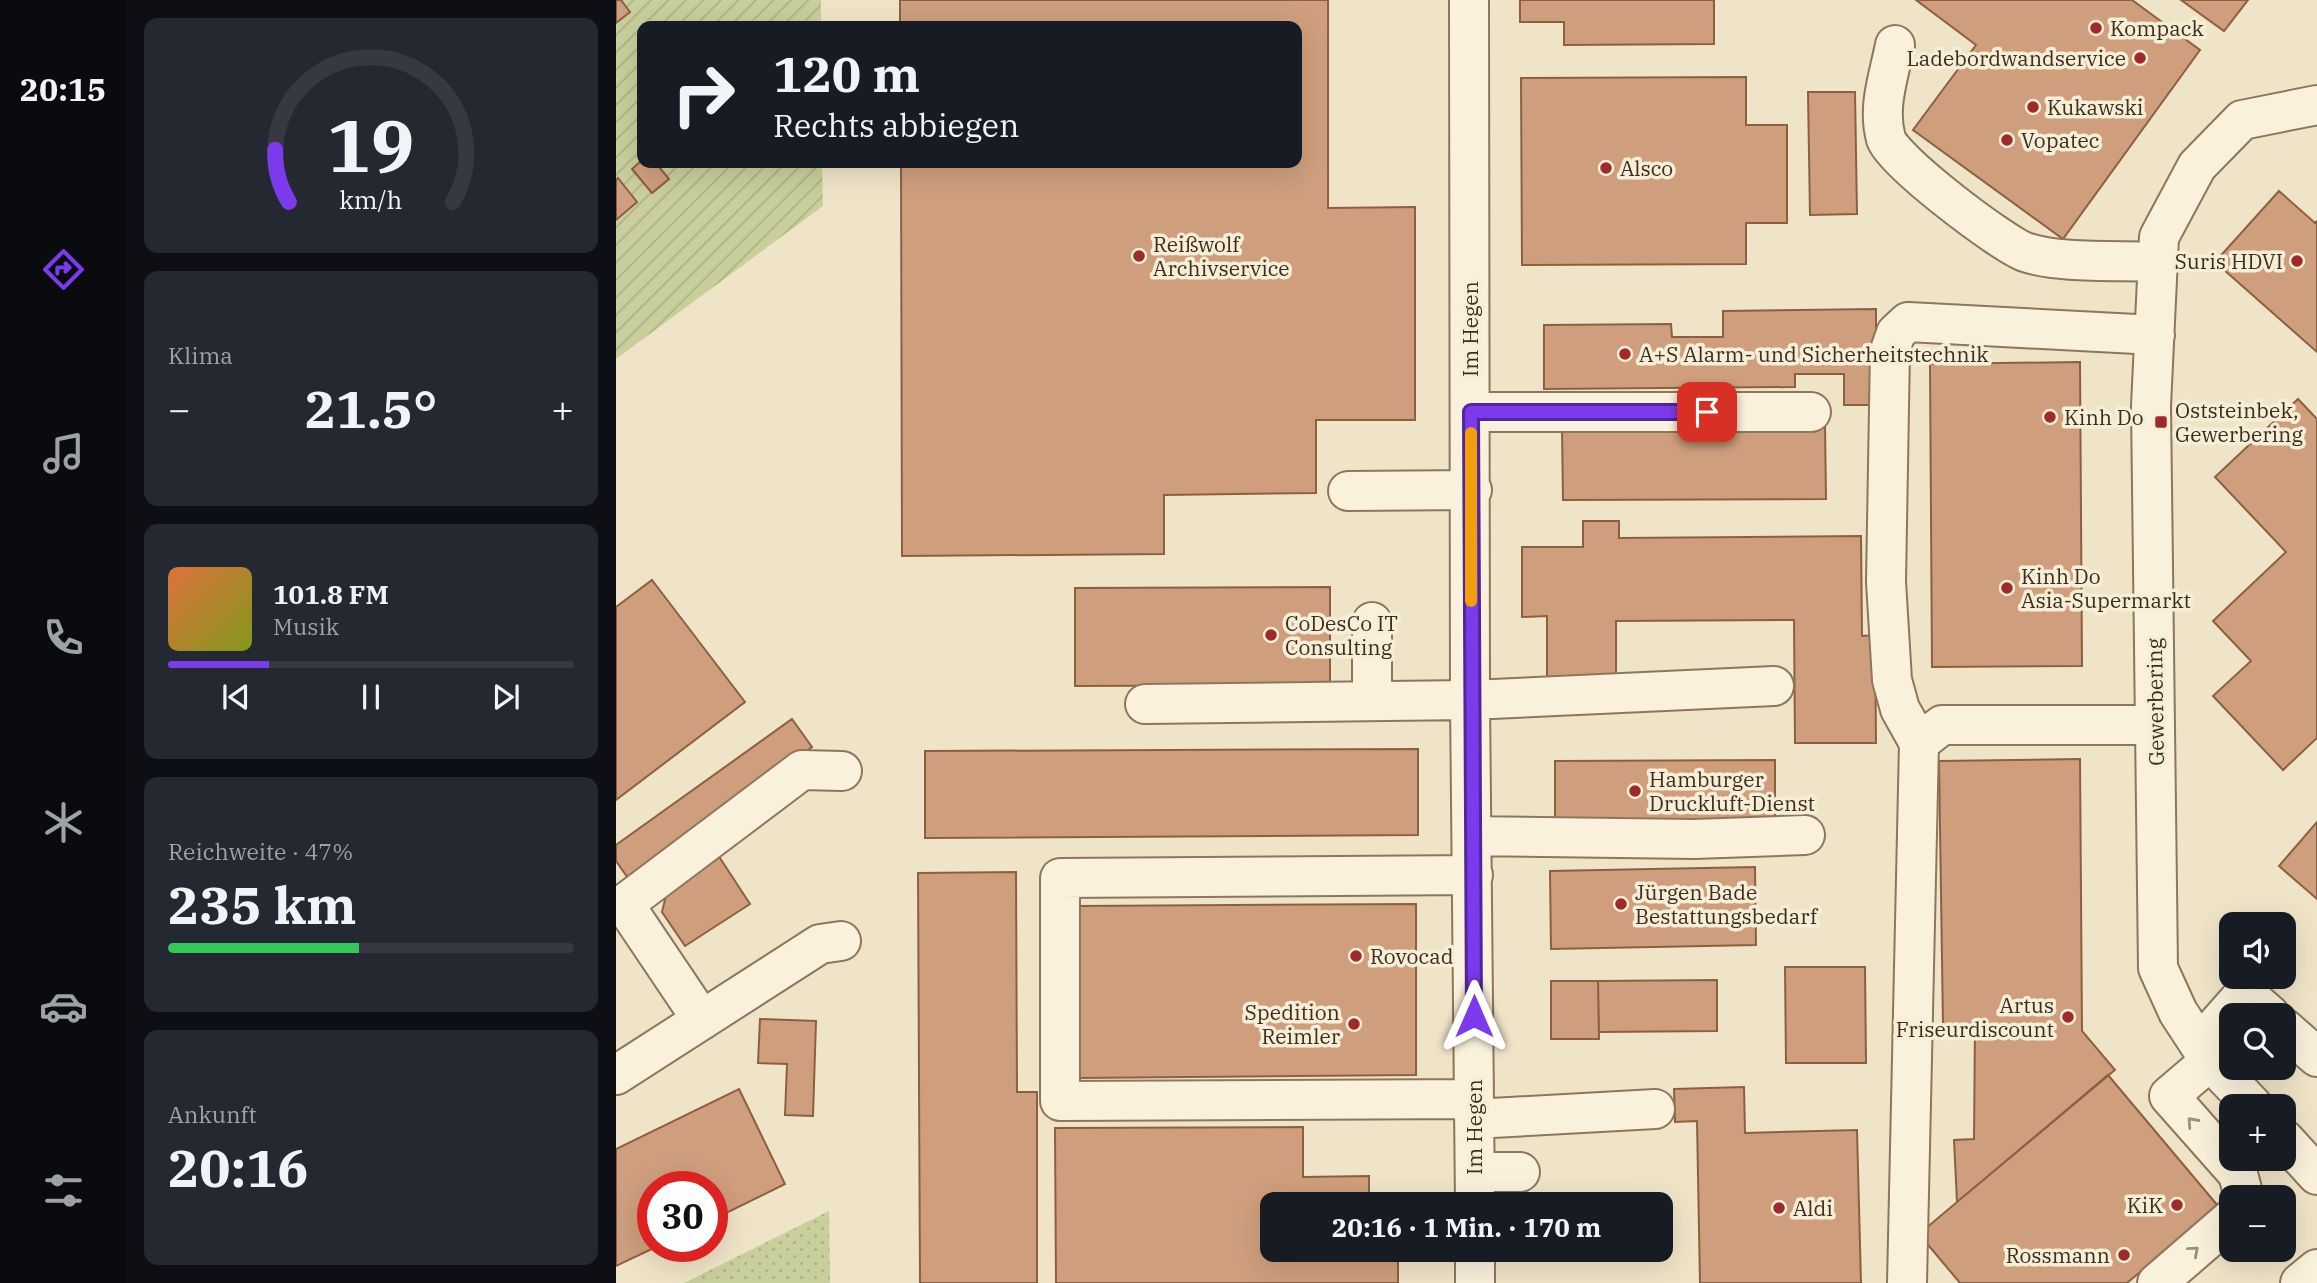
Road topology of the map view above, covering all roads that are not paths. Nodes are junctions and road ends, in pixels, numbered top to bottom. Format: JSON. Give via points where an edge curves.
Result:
{"nodes":[{"id":1,"x":1469,"y":0,"type":"edge"},
{"id":2,"x":1895,"y":45,"type":"dead end"},
{"id":3,"x":2317,"y":105,"type":"edge"},
{"id":4,"x":2158,"y":262,"type":"junction"},
{"id":5,"x":2155,"y":335,"type":"junction"},
{"id":6,"x":1471,"y":412,"type":"junction"},
{"id":7,"x":1811,"y":412,"type":"dead end"},
{"id":8,"x":1472,"y":490,"type":"junction"},
{"id":9,"x":1348,"y":491,"type":"dead end"},
{"id":10,"x":1372,"y":622,"type":"dead end"},
{"id":11,"x":1774,"y":686,"type":"dead end"},
{"id":12,"x":1471,"y":700,"type":"junction"},
{"id":13,"x":1386,"y":701,"type":"junction"},
{"id":14,"x":1145,"y":704,"type":"dead end"},
{"id":15,"x":2155,"y":725,"type":"junction"},
{"id":16,"x":1919,"y":743,"type":"junction"},
{"id":17,"x":842,"y":771,"type":"dead end"},
{"id":18,"x":1805,"y":835,"type":"dead end"},
{"id":19,"x":1472,"y":836,"type":"junction"},
{"id":20,"x":1473,"y":876,"type":"junction"},
{"id":21,"x":841,"y":941,"type":"dead end"},
{"id":22,"x":2238,"y":1003,"type":"edge"},
{"id":23,"x":2256,"y":1003,"type":"edge"},
{"id":24,"x":702,"y":1020,"type":"junction"},
{"id":25,"x":2219,"y":1031,"type":"edge"},
{"id":26,"x":2296,"y":1039,"type":"edge"},
{"id":27,"x":2205,"y":1052,"type":"junction"},
{"id":28,"x":2317,"y":1058,"type":"edge"},
{"id":29,"x":616,"y":1075,"type":"edge"},
{"id":30,"x":2242,"y":1094,"type":"edge"},
{"id":31,"x":1474,"y":1109,"type":"junction"},
{"id":32,"x":1656,"y":1109,"type":"dead end"},
{"id":33,"x":2296,"y":1152,"type":"edge"},
{"id":34,"x":1520,"y":1172,"type":"dead end"},
{"id":35,"x":2317,"y":1175,"type":"edge"},
{"id":36,"x":2241,"y":1185,"type":"edge"},
{"id":37,"x":1475,"y":1188,"type":"edge"},
{"id":38,"x":2219,"y":1229,"type":"edge"},
{"id":39,"x":1475,"y":1262,"type":"edge"},
{"id":40,"x":2317,"y":1269,"type":"edge"},
{"id":41,"x":1475,"y":1283,"type":"edge"},
{"id":42,"x":1907,"y":1283,"type":"edge"},
{"id":43,"x":2157,"y":1283,"type":"edge"},
{"id":44,"x":2300,"y":1283,"type":"edge"}],
"edges":[{"from":1,"to":6,"type":"street","name":"Im Hegen"},
{"from":2,"to":4,"type":"street","via":[[1881,110],[1887,142],[1929,184],[2023,251],[2048,258]]},
{"from":3,"to":4,"type":"street","name":"Gewerbering","via":[[2242,120],[2197,166],[2159,237]]},
{"from":4,"to":5,"type":"street","name":"Gewerbering"},
{"from":5,"to":15,"type":"street","name":"Gewerbering","via":[[2151,407]]},
{"from":5,"to":16,"type":"street","via":[[1908,323],[1896,333],[1890,350],[1886,582],[1892,680],[1900,709]]},
{"from":6,"to":7,"type":"street"},
{"from":6,"to":8,"type":"street","name":"Im Hegen"},
{"from":8,"to":9,"type":"street"},
{"from":8,"to":12,"type":"street","name":"Im Hegen"},
{"from":10,"to":13,"type":"street","via":[[1372,692]]},
{"from":11,"to":12,"type":"street"},
{"from":12,"to":13,"type":"street"},
{"from":12,"to":19,"type":"street","name":"Im Hegen"},
{"from":13,"to":14,"type":"street"},
{"from":15,"to":16,"type":"street","via":[[1942,725]]},
{"from":15,"to":27,"type":"street","name":"Gewerbering","via":[[2158,968],[2178,1012]]},
{"from":16,"to":42,"type":"street"},
{"from":17,"to":24,"type":"street","via":[[802,770],[624,904]]},
{"from":18,"to":19,"type":"street","via":[[1694,839]]},
{"from":19,"to":20,"type":"street","name":"Im Hegen"},
{"from":20,"to":31,"type":"street","name":"Im Hegen"},
{"from":20,"to":31,"type":"street","via":[[1060,878],[1060,1101]]},
{"from":21,"to":24,"type":"street","via":[[820,943]]},
{"from":22,"to":23,"type":"street","via":[[2245,993]]},
{"from":24,"to":29,"type":"street"},
{"from":25,"to":27,"type":"street"},
{"from":26,"to":28,"type":"street"},
{"from":27,"to":30,"type":"street","name":"Gewerbering"},
{"from":36,"to":27,"type":"street","one_way":true,"via":[[2238,1174],[2169,1096]]},
{"from":31,"to":32,"type":"street"},
{"from":31,"to":37,"type":"street","name":"Im Hegen"},
{"from":33,"to":35,"type":"street"},
{"from":34,"to":37,"type":"street"},
{"from":43,"to":38,"type":"street","one_way":true},
{"from":39,"to":41,"type":"street"},
{"from":40,"to":44,"type":"street"}]}
